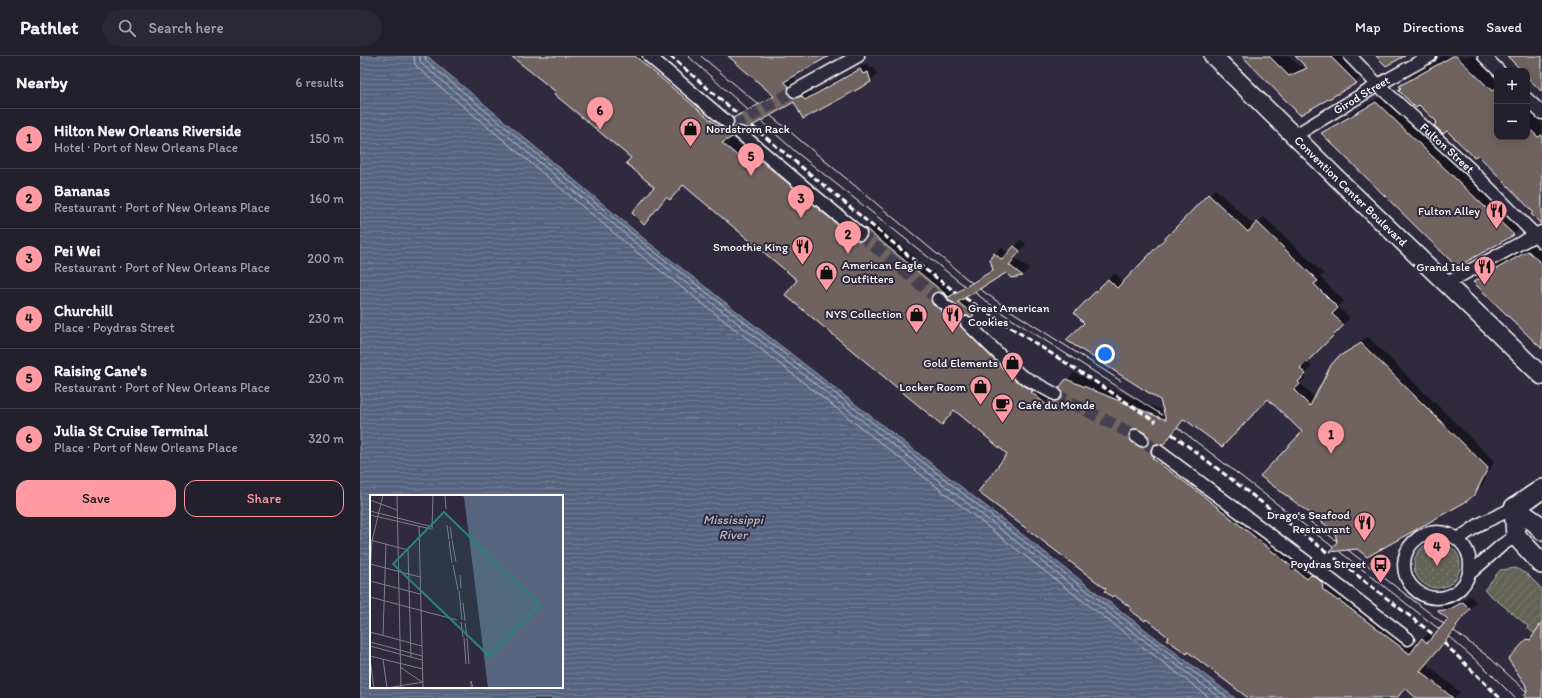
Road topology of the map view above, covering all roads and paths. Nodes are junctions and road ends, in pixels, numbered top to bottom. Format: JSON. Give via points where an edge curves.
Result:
{"nodes":[{"id":1,"x":649,"y":56,"type":"edge"},
{"id":2,"x":858,"y":56,"type":"edge"},
{"id":3,"x":1212,"y":56,"type":"edge"},
{"id":4,"x":1350,"y":56,"type":"edge"},
{"id":5,"x":1430,"y":56,"type":"edge"},
{"id":6,"x":1484,"y":56,"type":"edge"},
{"id":7,"x":1496,"y":68,"type":"edge"},
{"id":8,"x":1378,"y":85,"type":"junction"},
{"id":9,"x":795,"y":91,"type":"tunnel mouth"},
{"id":10,"x":1530,"y":102,"type":"edge"},
{"id":11,"x":1542,"y":113,"type":"edge"},
{"id":12,"x":727,"y":122,"type":"dead end"},
{"id":13,"x":740,"y":133,"type":"dead end"},
{"id":14,"x":1294,"y":136,"type":"junction"},
{"id":15,"x":860,"y":234,"type":"tunnel mouth"},
{"id":16,"x":1540,"y":236,"type":"edge"},
{"id":17,"x":1447,"y":284,"type":"junction"},
{"id":18,"x":967,"y":323,"type":"tunnel mouth"},
{"id":19,"x":1542,"y":376,"type":"edge"},
{"id":20,"x":1055,"y":394,"type":"tunnel mouth"},
{"id":21,"x":1158,"y":451,"type":"tunnel mouth"},
{"id":22,"x":1542,"y":489,"type":"edge"},
{"id":23,"x":1514,"y":508,"type":"junction"},
{"id":24,"x":1540,"y":524,"type":"edge"},
{"id":25,"x":1516,"y":536,"type":"junction"},
{"id":26,"x":1458,"y":539,"type":"junction"},
{"id":27,"x":1542,"y":564,"type":"edge"},
{"id":28,"x":1469,"y":574,"type":"junction"},
{"id":29,"x":1408,"y":639,"type":"dead end"}],
"edges":[{"from":1,"to":12,"type":"street"},
{"from":2,"to":9,"type":"street"},
{"from":3,"to":14,"type":"street","name":"Convention Center Boulevard"},
{"from":4,"to":8,"type":"street","name":"Fulton Street"},
{"from":5,"to":8,"type":"street","name":"Girod Street"},
{"from":6,"to":7,"type":"street"},
{"from":8,"to":14,"type":"street","name":"Girod Street"},
{"from":8,"to":16,"type":"street","name":"Fulton Street"},
{"from":10,"to":11,"type":"street"},
{"from":13,"to":15,"type":"street"},
{"from":14,"to":17,"type":"street","name":"Convention Center Boulevard"},
{"from":16,"to":17,"type":"street"},
{"from":17,"to":19,"type":"street","name":"Convention Center Boulevard"},
{"from":18,"to":20,"type":"street","via":[[1020,375]]},
{"from":21,"to":29,"type":"street"},
{"from":22,"to":23,"type":"main road"},
{"from":23,"to":24,"type":"main road"},
{"from":23,"to":25,"type":"main road"},
{"from":23,"to":26,"type":"street","via":[[1480,524]]},
{"from":24,"to":25,"type":"main road"},
{"from":25,"to":27,"type":"main road"},
{"from":25,"to":28,"type":"street"},
{"from":26,"to":28,"type":"street","via":[[1469,554]]},
{"from":26,"to":28,"type":"street","via":[[1444,532],[1420,537],[1408,550],[1405,559],[1407,578],[1418,592],[1436,598],[1445,597],[1460,588]]}]}
